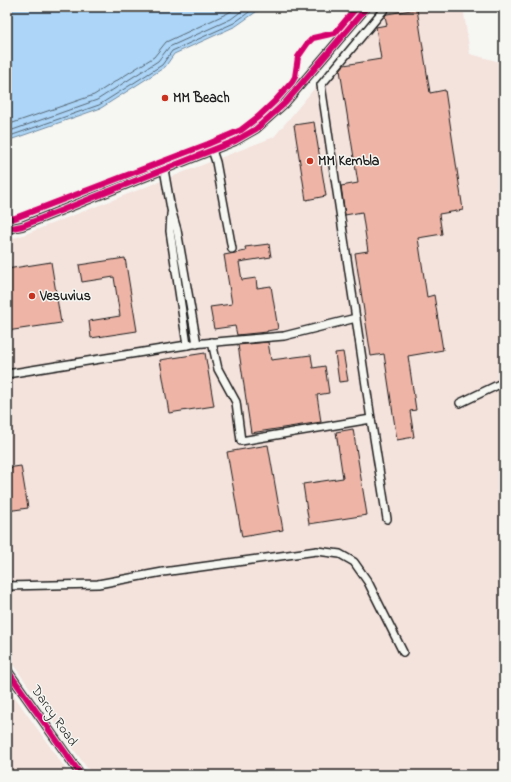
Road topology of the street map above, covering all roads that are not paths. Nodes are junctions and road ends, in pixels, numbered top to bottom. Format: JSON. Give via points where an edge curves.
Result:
{"nodes":[{"id":1,"x":367,"y":7,"type":"edge"},
{"id":2,"x":386,"y":7,"type":"edge"},
{"id":3,"x":212,"y":150,"type":"junction"},
{"id":4,"x":164,"y":169,"type":"junction"},
{"id":5,"x":171,"y":209,"type":"junction"},
{"id":6,"x":7,"y":229,"type":"edge"},
{"id":7,"x":232,"y":249,"type":"dead end"},
{"id":8,"x":356,"y":318,"type":"junction"},
{"id":9,"x":212,"y":342,"type":"junction"},
{"id":10,"x":197,"y":344,"type":"junction"},
{"id":11,"x":187,"y":345,"type":"junction"},
{"id":12,"x":7,"y":374,"type":"edge"},
{"id":13,"x":504,"y":382,"type":"edge"},
{"id":14,"x":460,"y":403,"type":"dead end"},
{"id":15,"x":370,"y":419,"type":"junction"},
{"id":16,"x":387,"y":519,"type":"dead end"},
{"id":17,"x":7,"y":586,"type":"edge"},
{"id":18,"x":404,"y":652,"type":"dead end"},
{"id":19,"x":7,"y":670,"type":"edge"},
{"id":20,"x":81,"y":775,"type":"edge"}],
"edges":[{"from":1,"to":3,"type":"street","via":[[272,117],[246,136]]},
{"from":2,"to":8,"type":"street","via":[[320,85]]},
{"from":3,"to":4,"type":"street"},
{"from":3,"to":7,"type":"street"},
{"from":4,"to":5,"type":"street"},
{"from":4,"to":6,"type":"street","via":[[22,226]]},
{"from":5,"to":10,"type":"street","via":[[178,230]]},
{"from":5,"to":11,"type":"street","via":[[170,231]]},
{"from":8,"to":9,"type":"street","via":[[284,336]]},
{"from":8,"to":15,"type":"street"},
{"from":9,"to":10,"type":"street"},
{"from":9,"to":15,"type":"street","via":[[218,369],[236,402],[241,441]]},
{"from":10,"to":11,"type":"street"},
{"from":11,"to":12,"type":"street"},
{"from":13,"to":14,"type":"street"},
{"from":15,"to":16,"type":"street"},
{"from":17,"to":18,"type":"street","via":[[98,584],[163,572],[317,551],[340,554],[354,562],[368,582]]},
{"from":19,"to":20,"type":"street","name":"Darcy Road"}]}
